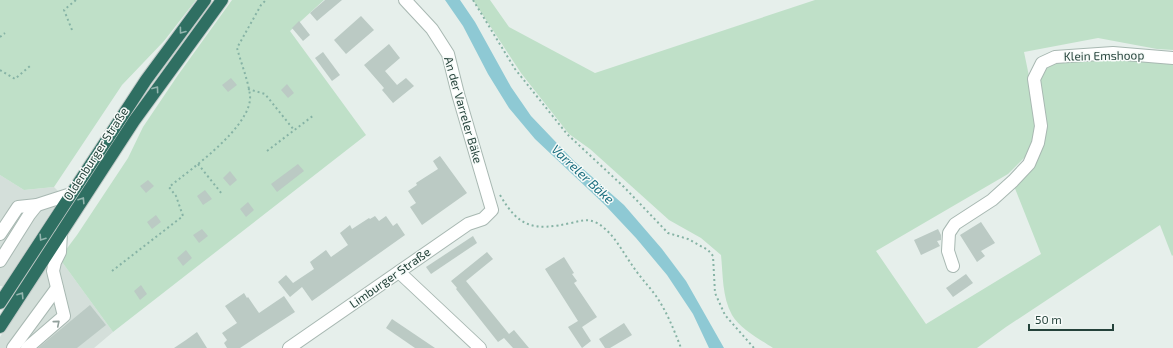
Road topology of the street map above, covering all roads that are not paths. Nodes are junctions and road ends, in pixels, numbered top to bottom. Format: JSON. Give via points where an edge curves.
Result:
{"nodes":[{"id":1,"x":205,"y":0,"type":"edge"},
{"id":2,"x":222,"y":0,"type":"edge"},
{"id":3,"x":405,"y":0,"type":"edge"},
{"id":4,"x":1173,"y":58,"type":"edge"},
{"id":5,"x":71,"y":194,"type":"junction"},
{"id":6,"x":37,"y":205,"type":"junction"},
{"id":7,"x":492,"y":210,"type":"joint"},
{"id":8,"x":61,"y":233,"type":"junction"},
{"id":9,"x":0,"y":234,"type":"edge"},
{"id":10,"x":0,"y":261,"type":"edge"},
{"id":11,"x":953,"y":266,"type":"dead end"},
{"id":12,"x":399,"y":272,"type":"junction"},
{"id":13,"x":57,"y":288,"type":"junction"},
{"id":14,"x":0,"y":303,"type":"edge"},
{"id":15,"x":0,"y":327,"type":"edge"},
{"id":16,"x":13,"y":348,"type":"edge"},
{"id":17,"x":27,"y":348,"type":"edge"},
{"id":18,"x":289,"y":348,"type":"edge"},
{"id":19,"x":480,"y":348,"type":"edge"}],
"edges":[{"from":1,"to":5,"type":"highway","name":"Oldenburger Straße","one_way":true,"via":[[146,80]]},
{"from":8,"to":2,"type":"highway","name":"Oldenburger Straße","one_way":true,"via":[[134,120]]},
{"from":3,"to":7,"type":"street","name":"An der Varreler Bäke","via":[[432,29],[448,54]]},
{"from":4,"to":11,"type":"street","name":"Klein Emshoop","via":[[1097,54],[1055,57],[1042,63],[1034,79],[1041,126],[1038,143],[1029,164],[992,200],[952,228],[949,233],[948,251]]},
{"from":5,"to":6,"type":"street"},
{"from":5,"to":14,"type":"highway","name":"Oldenburger Straße","one_way":true},
{"from":6,"to":9,"type":"street","via":[[18,207]]},
{"from":6,"to":10,"type":"street"},
{"from":7,"to":12,"type":"street","name":"Limburger Straße","via":[[483,219],[468,224]]},
{"from":8,"to":13,"type":"street","via":[[60,252],[53,271]]},
{"from":15,"to":8,"type":"highway","name":"Oldenburger Straße","one_way":true},
{"from":12,"to":18,"type":"street","name":"Limburger Straße"},
{"from":12,"to":19,"type":"street"},
{"from":13,"to":16,"type":"street"},
{"from":17,"to":13,"type":"street","one_way":true,"via":[[64,316]]}]}
